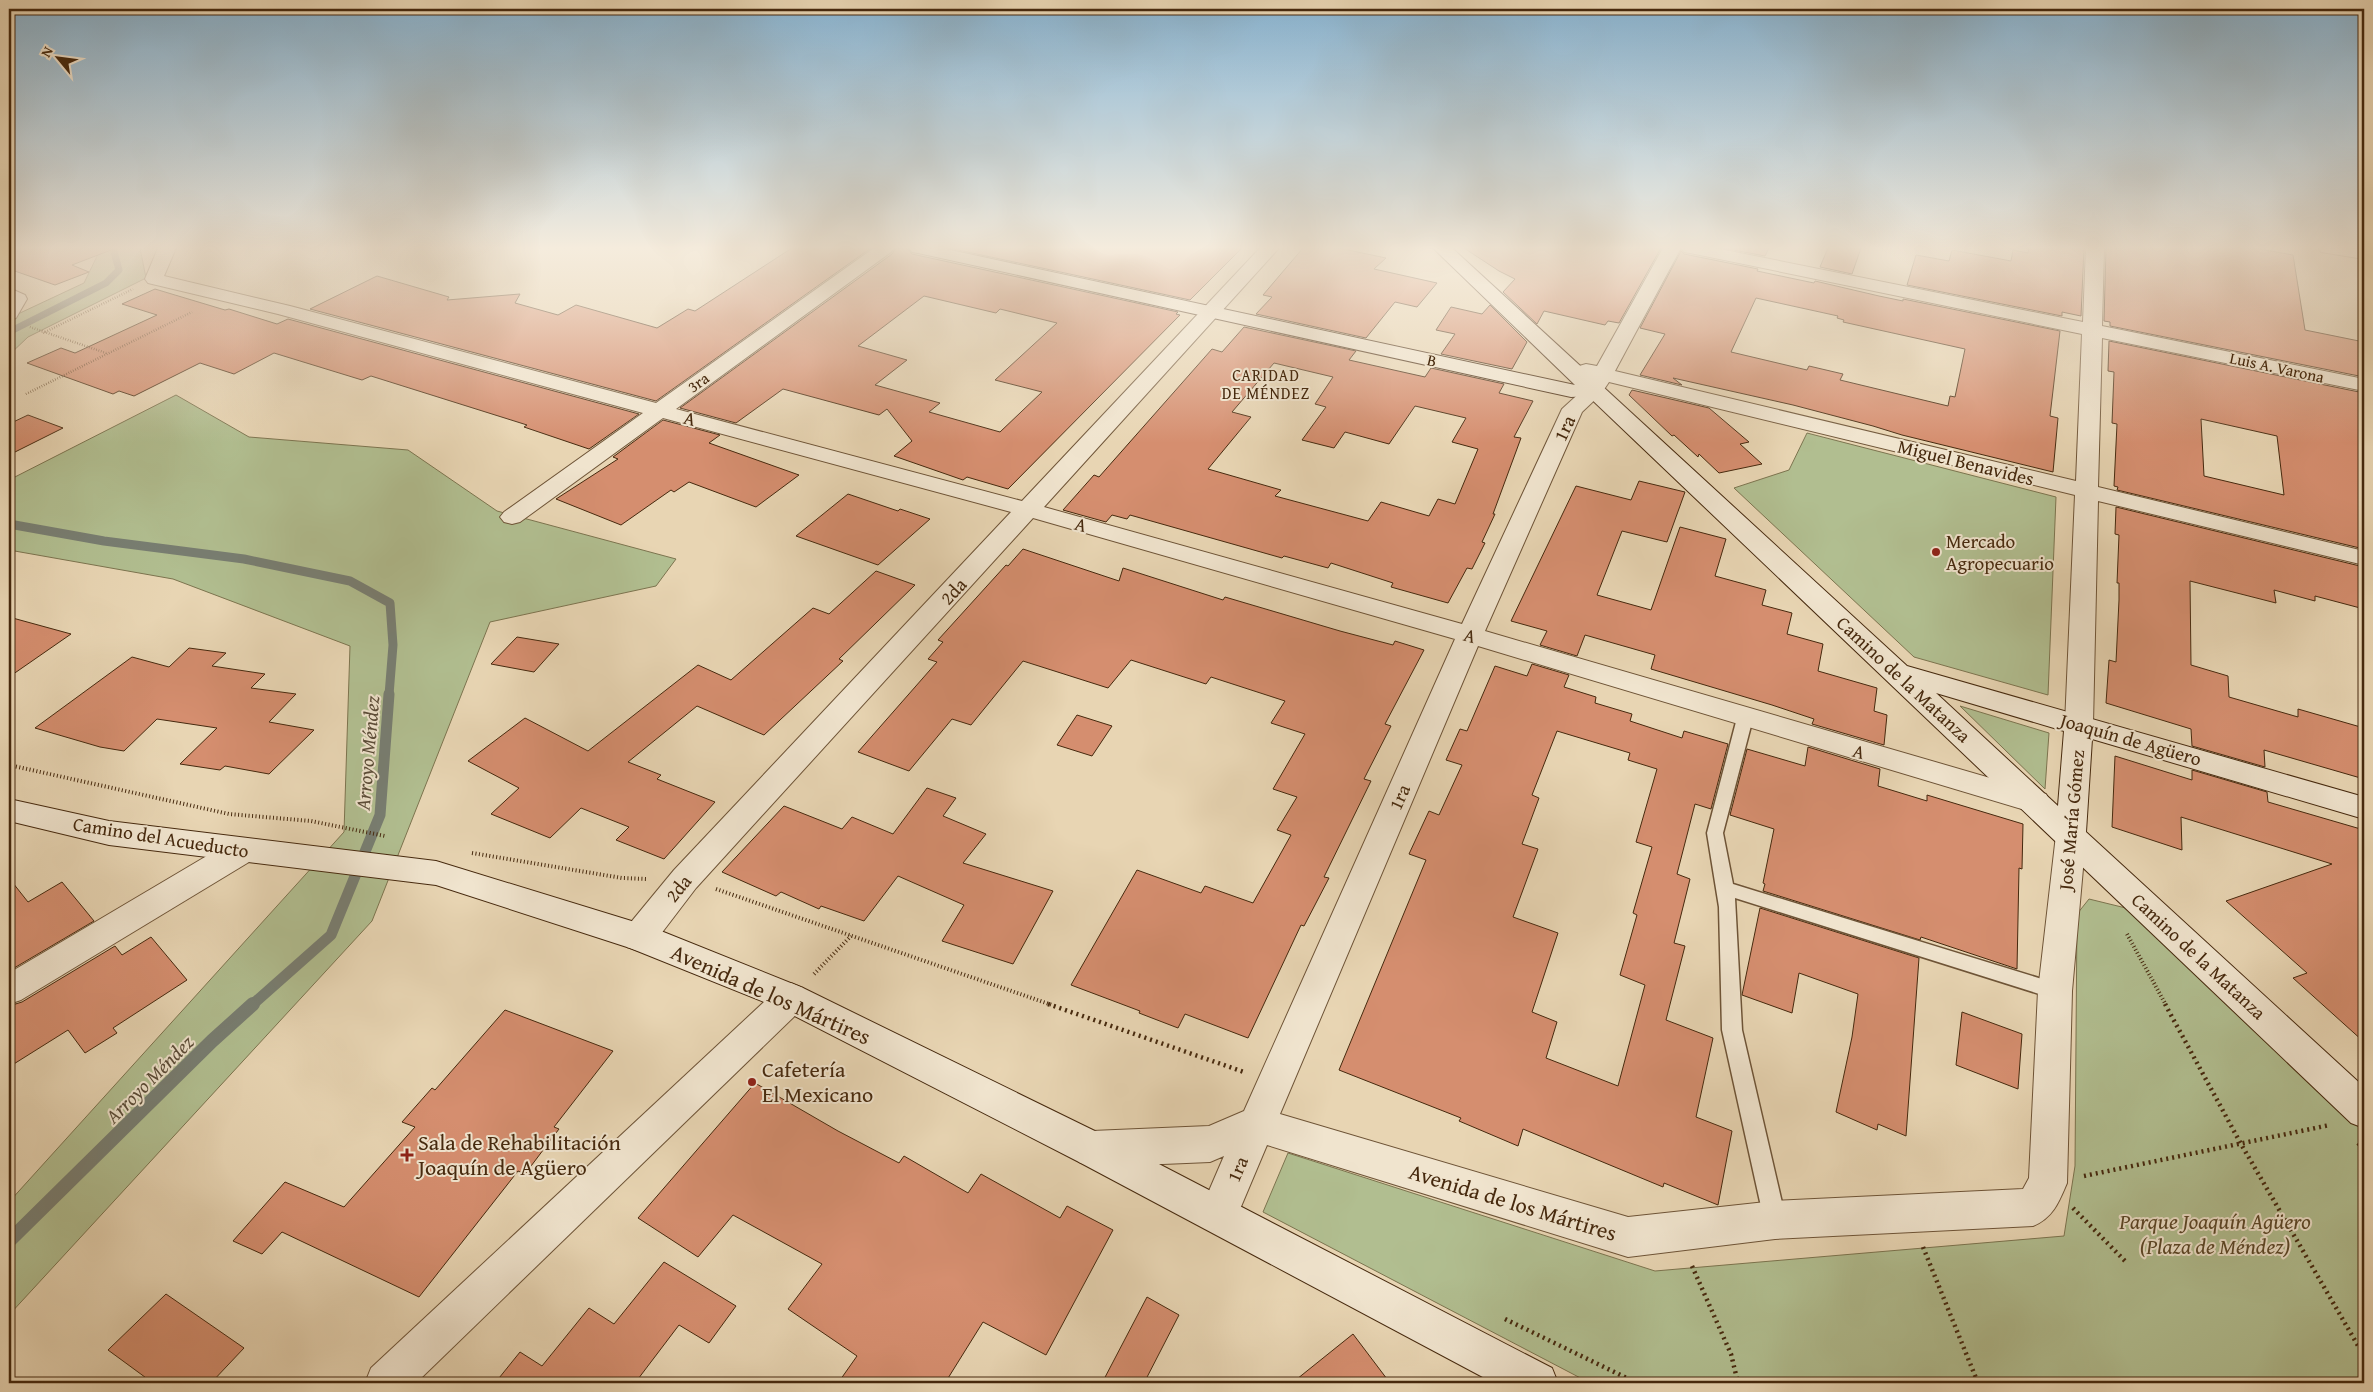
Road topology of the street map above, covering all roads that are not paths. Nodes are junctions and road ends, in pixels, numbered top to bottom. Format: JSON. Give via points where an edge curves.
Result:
{"nodes":[{"id":1,"x":289,"y":313,"type":"edge"},
{"id":2,"x":794,"y":313,"type":"edge"},
{"id":3,"x":1210,"y":313,"type":"edge"},
{"id":4,"x":1221,"y":313,"type":"edge"},
{"id":5,"x":1512,"y":313,"type":"edge"},
{"id":6,"x":1636,"y":313,"type":"edge"},
{"id":7,"x":2008,"y":313,"type":"edge"},
{"id":8,"x":2093,"y":313,"type":"edge"},
{"id":9,"x":2092,"y":330,"type":"junction"},
{"id":10,"x":1598,"y":382,"type":"junction"},
{"id":11,"x":2364,"y":385,"type":"edge"},
{"id":12,"x":660,"y":410,"type":"junction"},
{"id":13,"x":2087,"y":491,"type":"junction"},
{"id":14,"x":1029,"y":510,"type":"junction"},
{"id":15,"x":512,"y":517,"type":"dead end"},
{"id":16,"x":2364,"y":558,"type":"edge"},
{"id":17,"x":1470,"y":635,"type":"junction"},
{"id":18,"x":1898,"y":672,"type":"junction"},
{"id":19,"x":1746,"y":718,"type":"junction"},
{"id":20,"x":2080,"y":724,"type":"junction"},
{"id":21,"x":2035,"y":802,"type":"junction"},
{"id":22,"x":2364,"y":808,"type":"edge"},
{"id":23,"x":9,"y":810,"type":"edge"},
{"id":24,"x":2071,"y":835,"type":"junction"},
{"id":25,"x":243,"y":850,"type":"junction"},
{"id":26,"x":436,"y":873,"type":"joint"},
{"id":27,"x":1724,"y":888,"type":"junction"},
{"id":28,"x":639,"y":937,"type":"junction"},
{"id":29,"x":9,"y":990,"type":"edge"},
{"id":30,"x":2055,"y":991,"type":"junction"},
{"id":31,"x":791,"y":998,"type":"junction"},
{"id":32,"x":2351,"y":1117,"type":"edge"},
{"id":33,"x":1256,"y":1124,"type":"junction"},
{"id":34,"x":1092,"y":1149,"type":"junction"},
{"id":35,"x":2040,"y":1195,"type":"joint"},
{"id":36,"x":1218,"y":1214,"type":"junction"},
{"id":37,"x":1775,"y":1220,"type":"junction"},
{"id":38,"x":386,"y":1383,"type":"edge"},
{"id":39,"x":1538,"y":1383,"type":"edge"}],
"edges":[{"from":1,"to":12,"type":"street","name":"A"},
{"from":2,"to":12,"type":"street","name":"3ra"},
{"from":3,"to":14,"type":"street","name":"2da"},
{"from":4,"to":10,"type":"street","name":"B","via":[[1571,392]]},
{"from":5,"to":10,"type":"street","name":"Miguel Benavides","via":[[1568,365]]},
{"from":6,"to":10,"type":"street","name":"1ra"},
{"from":7,"to":9,"type":"street","name":"Luis A. Varona"},
{"from":8,"to":9,"type":"street","name":"José María Gómez"},
{"from":9,"to":11,"type":"street","name":"Luis A. Varona"},
{"from":9,"to":13,"type":"street","name":"José María Gómez"},
{"from":10,"to":13,"type":"street","name":"Miguel Benavides"},
{"from":10,"to":17,"type":"street","name":"1ra","via":[[1573,409]]},
{"from":10,"to":18,"type":"street","name":"Camino de la Matanza"},
{"from":12,"to":14,"type":"street","name":"A"},
{"from":12,"to":15,"type":"street","name":"3ra"},
{"from":13,"to":16,"type":"street","name":"Miguel Benavides"},
{"from":13,"to":20,"type":"street","name":"José María Gómez"},
{"from":14,"to":17,"type":"street","name":"A"},
{"from":14,"to":28,"type":"street","name":"2da","via":[[685,879]]},
{"from":17,"to":19,"type":"street","name":"A"},
{"from":17,"to":33,"type":"street","name":"1ra"},
{"from":18,"to":20,"type":"street","name":"Joaquín de Agüero"},
{"from":18,"to":21,"type":"street","name":"Camino de la Matanza"},
{"from":19,"to":21,"type":"street","name":"A"},
{"from":19,"to":27,"type":"lane","via":[[1715,833]]},
{"from":20,"to":22,"type":"street","name":"Joaquín de Agüero"},
{"from":20,"to":24,"type":"street","name":"José María Gómez"},
{"from":21,"to":24,"type":"street","name":"Camino de la Matanza"},
{"from":23,"to":25,"type":"street","name":"Camino del Acueducto","via":[[109,833]]},
{"from":24,"to":30,"type":"street","name":"José María Gómez"},
{"from":24,"to":32,"type":"street","name":"Camino de la Matanza"},
{"from":25,"to":26,"type":"street","name":"Camino del Acueducto"},
{"from":25,"to":29,"type":"street"},
{"from":26,"to":28,"type":"street","name":"Avenida de los Mártires"},
{"from":27,"to":30,"type":"lane"},
{"from":27,"to":37,"type":"lane","via":[[1728,907],[1732,1030]]},
{"from":28,"to":31,"type":"street","name":"Avenida de los Mártires"},
{"from":30,"to":35,"type":"street","name":"José María Gómez"},
{"from":31,"to":34,"type":"street","name":"Avenida de los Mártires"},
{"from":31,"to":38,"type":"street"},
{"from":33,"to":34,"type":"street","name":"Avenida de los Mártires","via":[[1210,1144]]},
{"from":33,"to":36,"type":"street","name":"1ra"},
{"from":33,"to":37,"type":"street","name":"Avenida de los Mártires","via":[[1628,1237]]},
{"from":34,"to":36,"type":"street","name":"Avenida de los Mártires"},
{"from":35,"to":37,"type":"street","name":"Avenida de los Mártires","via":[[1909,1213]]},
{"from":36,"to":39,"type":"street","name":"Avenida de los Mártires"}]}
